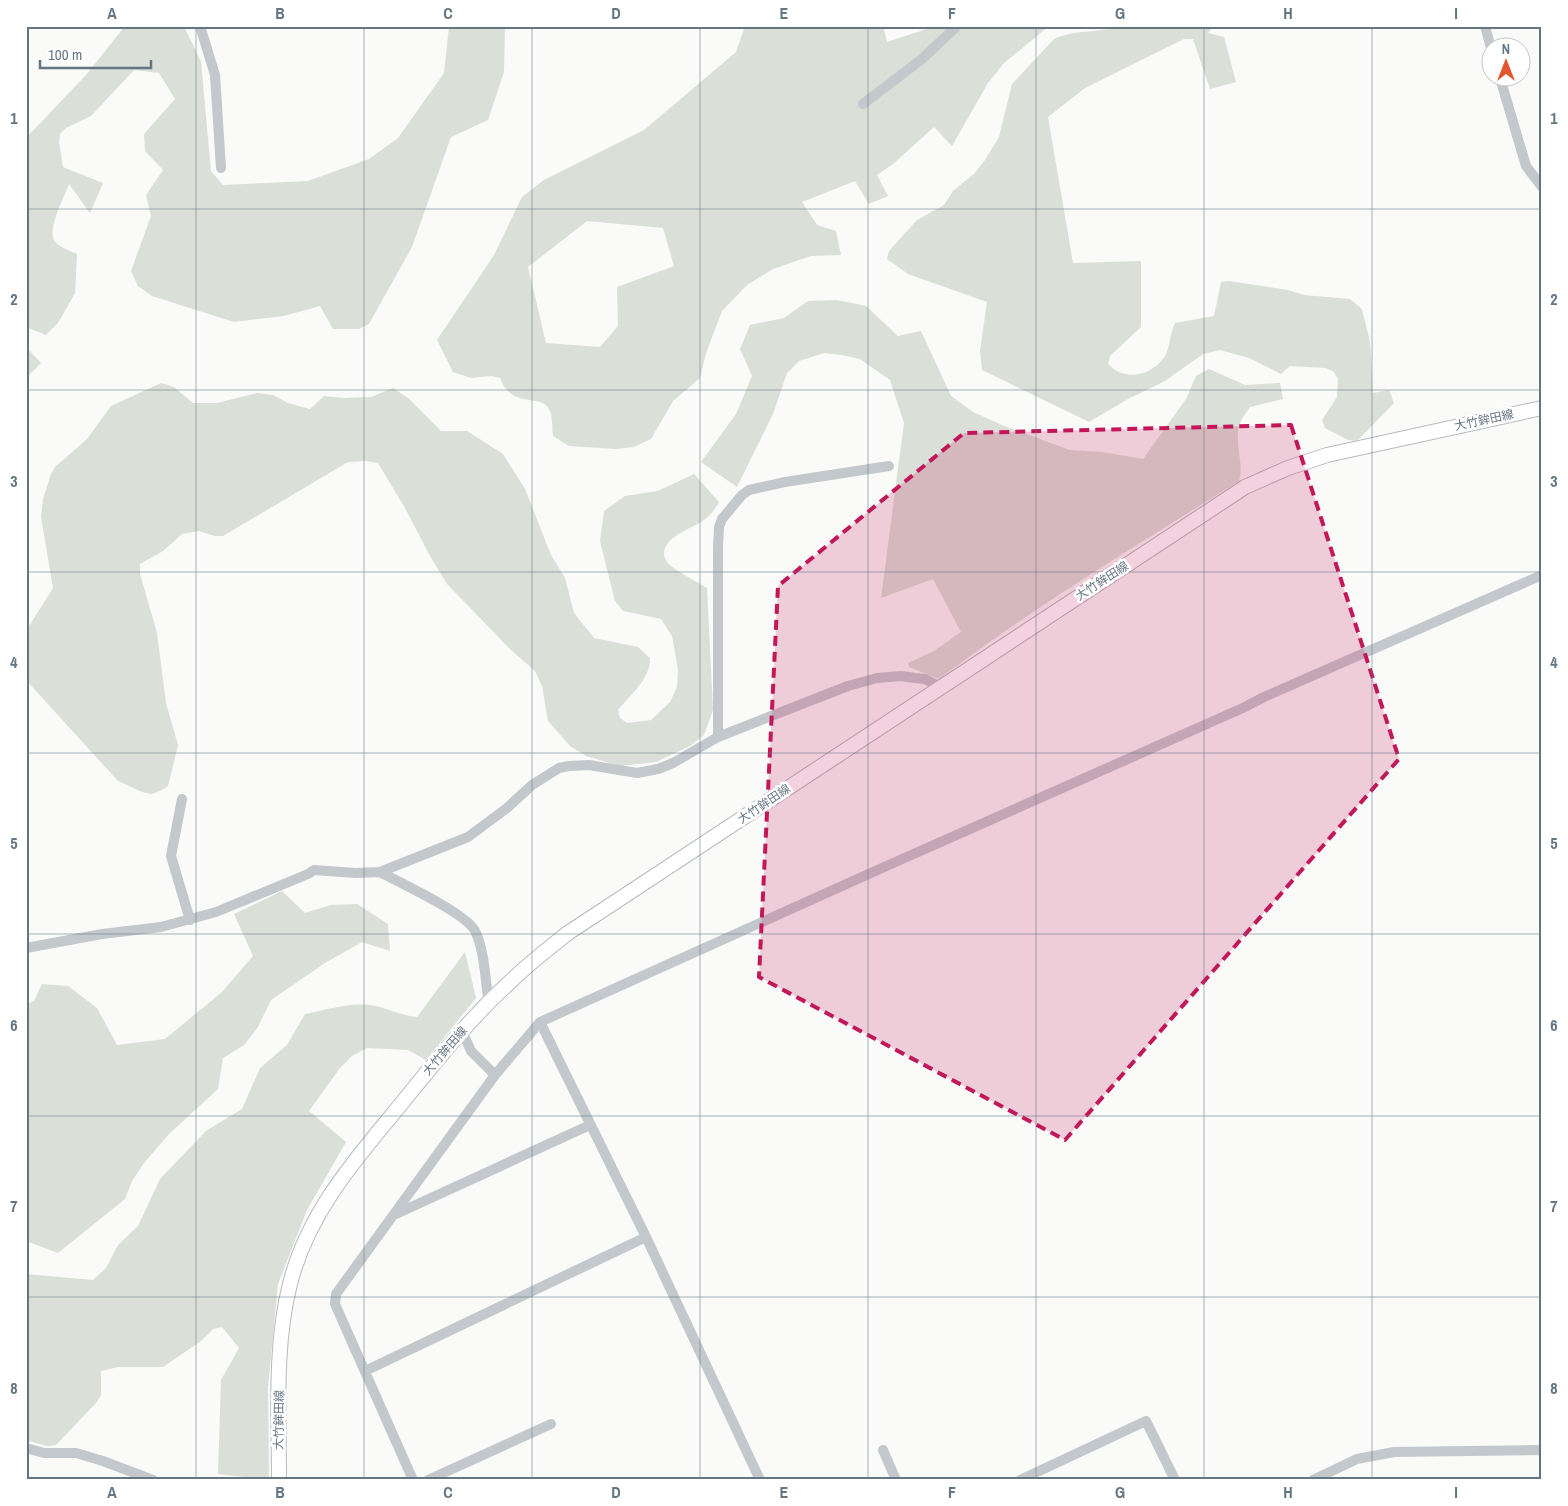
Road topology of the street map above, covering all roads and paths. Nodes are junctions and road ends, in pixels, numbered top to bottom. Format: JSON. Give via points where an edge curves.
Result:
{"nodes":[{"id":1,"x":200,"y":26,"type":"edge"},
{"id":2,"x":957,"y":26,"type":"edge"},
{"id":3,"x":1503,"y":88,"type":"edge"},
{"id":4,"x":863,"y":104,"type":"dead end"},
{"id":5,"x":222,"y":168,"type":"dead end"},
{"id":6,"x":1542,"y":187,"type":"edge"},
{"id":7,"x":1542,"y":408,"type":"edge"},
{"id":8,"x":889,"y":466,"type":"dead end"},
{"id":9,"x":1542,"y":575,"type":"edge"},
{"id":10,"x":940,"y":687,"type":"junction"},
{"id":11,"x":1232,"y":706,"type":"dead end"},
{"id":12,"x":1245,"y":707,"type":"junction"},
{"id":13,"x":718,"y":737,"type":"junction"},
{"id":14,"x":182,"y":799,"type":"dead end"},
{"id":15,"x":380,"y":872,"type":"junction"},
{"id":16,"x":190,"y":920,"type":"junction"},
{"id":17,"x":26,"y":948,"type":"edge"},
{"id":18,"x":489,"y":1003,"type":"junction"},
{"id":19,"x":540,"y":1022,"type":"junction"},
{"id":20,"x":462,"y":1031,"type":"junction"},
{"id":21,"x":495,"y":1076,"type":"junction"},
{"id":22,"x":590,"y":1125,"type":"junction"},
{"id":23,"x":395,"y":1214,"type":"junction"},
{"id":24,"x":646,"y":1237,"type":"junction"},
{"id":25,"x":365,"y":1371,"type":"junction"},
{"id":26,"x":550,"y":1424,"type":"dead end"},
{"id":27,"x":26,"y":1448,"type":"edge"},
{"id":28,"x":883,"y":1450,"type":"dead end"},
{"id":29,"x":1542,"y":1450,"type":"edge"},
{"id":30,"x":1034,"y":1477,"type":"edge"},
{"id":31,"x":153,"y":1480,"type":"edge"},
{"id":32,"x":279,"y":1480,"type":"edge"},
{"id":33,"x":413,"y":1480,"type":"edge"},
{"id":34,"x":428,"y":1480,"type":"edge"},
{"id":35,"x":760,"y":1480,"type":"edge"},
{"id":36,"x":896,"y":1480,"type":"edge"},
{"id":37,"x":1020,"y":1480,"type":"edge"},
{"id":38,"x":1175,"y":1480,"type":"edge"},
{"id":39,"x":1313,"y":1480,"type":"edge"}],
"edges":[{"from":1,"to":5,"type":"street","via":[[215,75]]},
{"from":2,"to":4,"type":"street","via":[[922,59]]},
{"from":3,"to":6,"type":"street","via":[[1526,166]]},
{"from":7,"to":10,"type":"main road","name":"大竹鉾田線","via":[[1327,455],[1265,477]]},
{"from":8,"to":13,"type":"street","via":[[749,490],[722,519],[718,532]]},
{"from":9,"to":12,"type":"street"},
{"from":10,"to":13,"type":"street","via":[[925,680],[901,676],[877,678],[848,686]]},
{"from":10,"to":18,"type":"main road","name":"大竹鉾田線","via":[[568,933]]},
{"from":11,"to":12,"type":"street"},
{"from":12,"to":19,"type":"street"},
{"from":13,"to":15,"type":"street","via":[[673,763],[651,771],[637,773],[579,765],[559,768],[532,785],[468,837]]},
{"from":14,"to":16,"type":"street","via":[[171,856]]},
{"from":15,"to":16,"type":"street","via":[[314,870]]},
{"from":15,"to":18,"type":"street","via":[[437,902],[474,929],[480,945]]},
{"from":16,"to":17,"type":"street"},
{"from":18,"to":20,"type":"main road","name":"大竹鉾田線"},
{"from":19,"to":21,"type":"street"},
{"from":19,"to":22,"type":"street"},
{"from":20,"to":21,"type":"street","via":[[471,1051]]},
{"from":20,"to":32,"type":"main road","name":"大竹鉾田線","via":[[344,1175],[321,1208],[299,1256],[290,1282],[280,1336]]},
{"from":21,"to":23,"type":"street"},
{"from":22,"to":23,"type":"street"},
{"from":22,"to":24,"type":"street"},
{"from":23,"to":25,"type":"street","via":[[336,1294],[335,1304]]},
{"from":24,"to":25,"type":"street"},
{"from":24,"to":35,"type":"street"},
{"from":25,"to":33,"type":"street"},
{"from":26,"to":34,"type":"street"},
{"from":27,"to":31,"type":"street","via":[[44,1453],[76,1453]]},
{"from":28,"to":36,"type":"street"},
{"from":29,"to":39,"type":"street","via":[[1394,1452],[1357,1459]]},
{"from":30,"to":37,"type":"street"},
{"from":30,"to":38,"type":"street","via":[[1146,1421]]}]}
